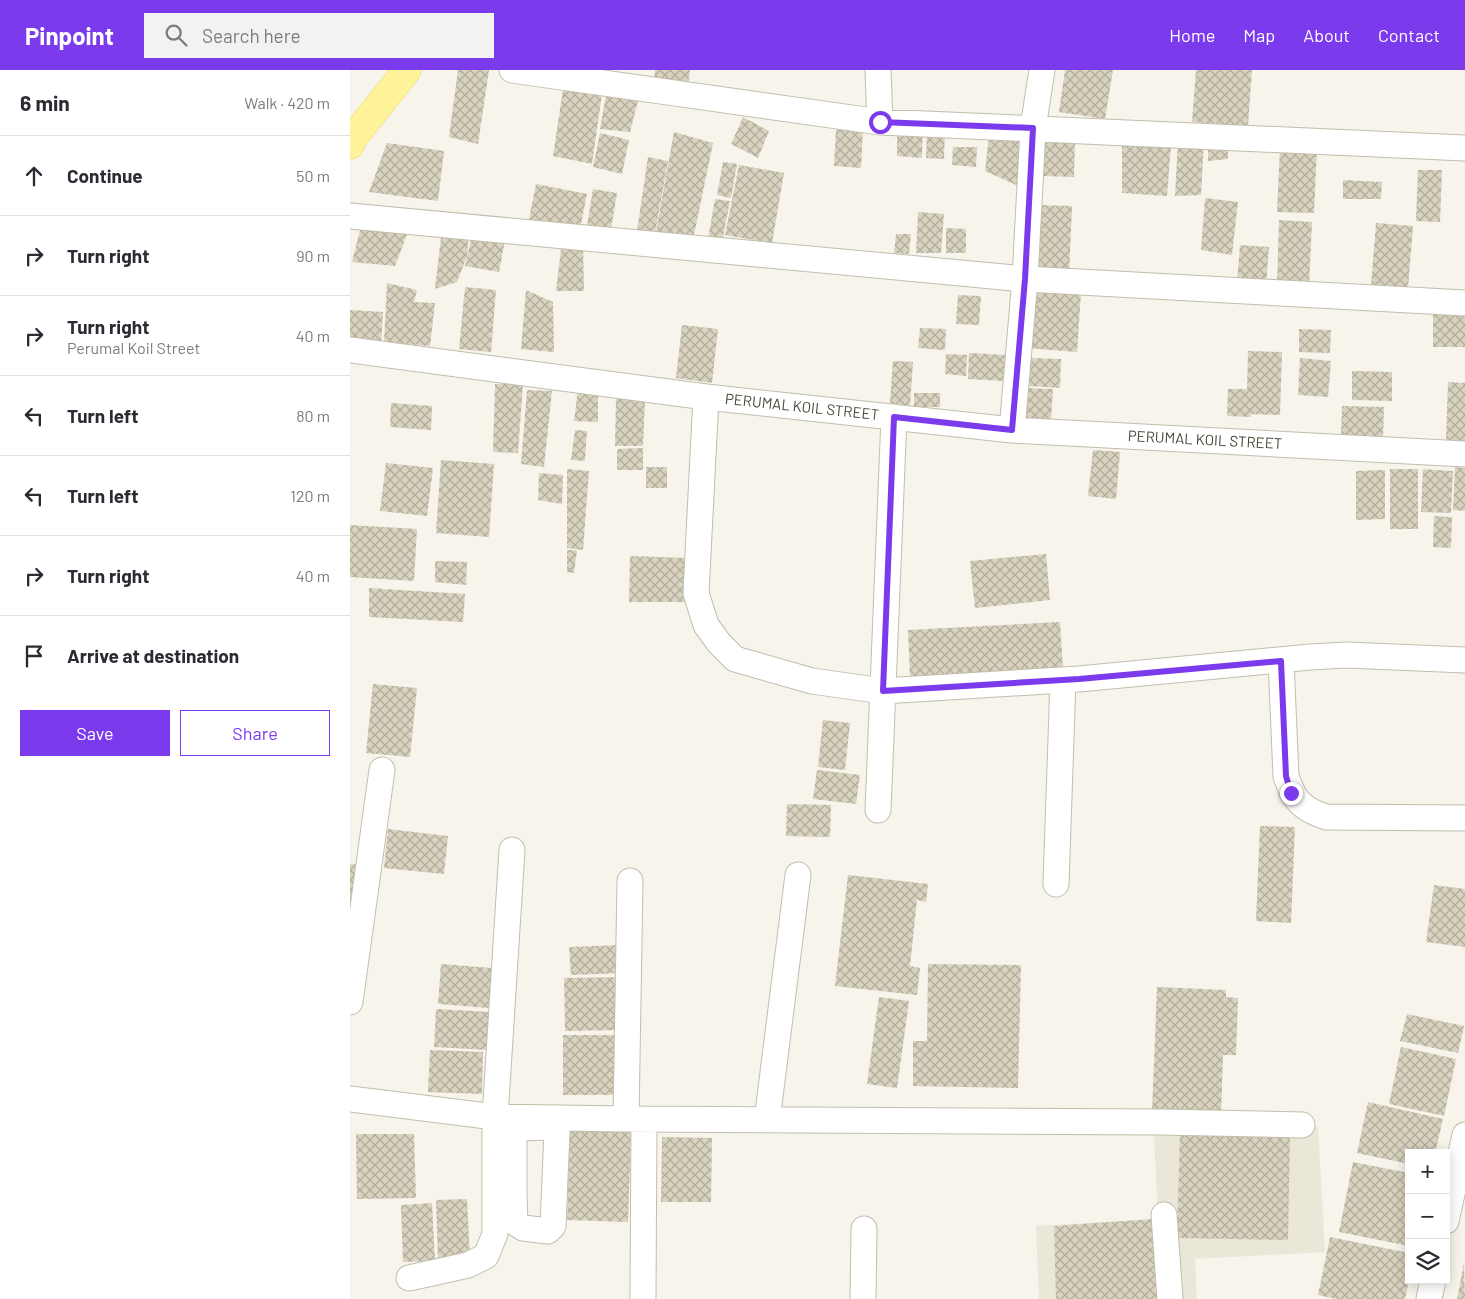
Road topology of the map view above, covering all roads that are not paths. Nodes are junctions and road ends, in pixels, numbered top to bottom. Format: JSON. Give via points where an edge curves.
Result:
{"nodes":[{"id":1,"x":407,"y":70,"type":"edge"},
{"id":2,"x":512,"y":70,"type":"edge"},
{"id":3,"x":878,"y":70,"type":"edge"},
{"id":4,"x":1042,"y":70,"type":"edge"},
{"id":5,"x":880,"y":122,"type":"junction"},
{"id":6,"x":1033,"y":128,"type":"junction"},
{"id":7,"x":351,"y":136,"type":"edge"},
{"id":8,"x":1465,"y":148,"type":"edge"},
{"id":9,"x":350,"y":216,"type":"edge"},
{"id":10,"x":1025,"y":279,"type":"junction"},
{"id":11,"x":1465,"y":303,"type":"edge"},
{"id":12,"x":350,"y":350,"type":"edge"},
{"id":13,"x":706,"y":397,"type":"junction"},
{"id":14,"x":894,"y":417,"type":"junction"},
{"id":15,"x":1012,"y":430,"type":"junction"},
{"id":16,"x":1465,"y":454,"type":"edge"},
{"id":17,"x":1465,"y":660,"type":"edge"},
{"id":18,"x":1281,"y":661,"type":"junction"},
{"id":19,"x":1063,"y":680,"type":"junction"},
{"id":20,"x":883,"y":691,"type":"junction"},
{"id":21,"x":382,"y":770,"type":"dead end"},
{"id":22,"x":878,"y":810,"type":"dead end"},
{"id":23,"x":1465,"y":818,"type":"edge"},
{"id":24,"x":512,"y":850,"type":"dead end"},
{"id":25,"x":798,"y":875,"type":"dead end"},
{"id":26,"x":630,"y":881,"type":"dead end"},
{"id":27,"x":1056,"y":884,"type":"dead end"},
{"id":28,"x":350,"y":1002,"type":"edge"},
{"id":29,"x":350,"y":1099,"type":"edge"},
{"id":30,"x":495,"y":1117,"type":"junction"},
{"id":31,"x":635,"y":1119,"type":"junction"},
{"id":32,"x":768,"y":1120,"type":"junction"},
{"id":33,"x":1302,"y":1125,"type":"dead end"},
{"id":34,"x":1465,"y":1135,"type":"edge"},
{"id":35,"x":504,"y":1152,"type":"junction"},
{"id":36,"x":504,"y":1194,"type":"junction"},
{"id":37,"x":1450,"y":1203,"type":"edge"},
{"id":38,"x":1164,"y":1215,"type":"dead end"},
{"id":39,"x":864,"y":1229,"type":"dead end"},
{"id":40,"x":409,"y":1278,"type":"dead end"},
{"id":41,"x":1432,"y":1284,"type":"edge"},
{"id":42,"x":643,"y":1299,"type":"edge"},
{"id":43,"x":863,"y":1299,"type":"edge"},
{"id":44,"x":1170,"y":1299,"type":"edge"},
{"id":45,"x":1429,"y":1299,"type":"edge"}],
"edges":[{"from":1,"to":7,"type":"main road"},
{"from":2,"to":5,"type":"street"},
{"from":3,"to":5,"type":"street"},
{"from":4,"to":6,"type":"street"},
{"from":5,"to":6,"type":"street"},
{"from":6,"to":8,"type":"street"},
{"from":6,"to":10,"type":"street"},
{"from":9,"to":10,"type":"street"},
{"from":10,"to":11,"type":"street"},
{"from":10,"to":15,"type":"street"},
{"from":12,"to":13,"type":"street","name":"PERUMAL KOIL STREET"},
{"from":13,"to":14,"type":"street","name":"PERUMAL KOIL STREET"},
{"from":13,"to":20,"type":"street","via":[[696,593],[706,625],[735,659],[812,681]]},
{"from":14,"to":15,"type":"street","name":"PERUMAL KOIL STREET"},
{"from":14,"to":20,"type":"street"},
{"from":15,"to":16,"type":"street","name":"PERUMAL KOIL STREET"},
{"from":17,"to":18,"type":"street","via":[[1347,656]]},
{"from":18,"to":19,"type":"street"},
{"from":18,"to":23,"type":"street","via":[[1286,776],[1291,793],[1300,804],[1326,817]]},
{"from":19,"to":20,"type":"street"},
{"from":19,"to":27,"type":"street"},
{"from":20,"to":22,"type":"street"},
{"from":21,"to":28,"type":"street"},
{"from":24,"to":30,"type":"street"},
{"from":25,"to":32,"type":"street"},
{"from":26,"to":31,"type":"street"},
{"from":29,"to":30,"type":"street"},
{"from":30,"to":31,"type":"street"},
{"from":30,"to":35,"type":"street"},
{"from":31,"to":32,"type":"street"},
{"from":31,"to":42,"type":"street"},
{"from":32,"to":33,"type":"street"},
{"from":34,"to":37,"type":"street"},
{"from":35,"to":36,"type":"street"},
{"from":35,"to":36,"type":"street","via":[[517,1128],[551,1127],[557,1131],[553,1226],[548,1231],[523,1228],[515,1223]]},
{"from":36,"to":40,"type":"street","via":[[495,1234],[486,1256],[468,1265]]},
{"from":38,"to":44,"type":"street"},
{"from":39,"to":43,"type":"street"},
{"from":41,"to":45,"type":"street"}]}
